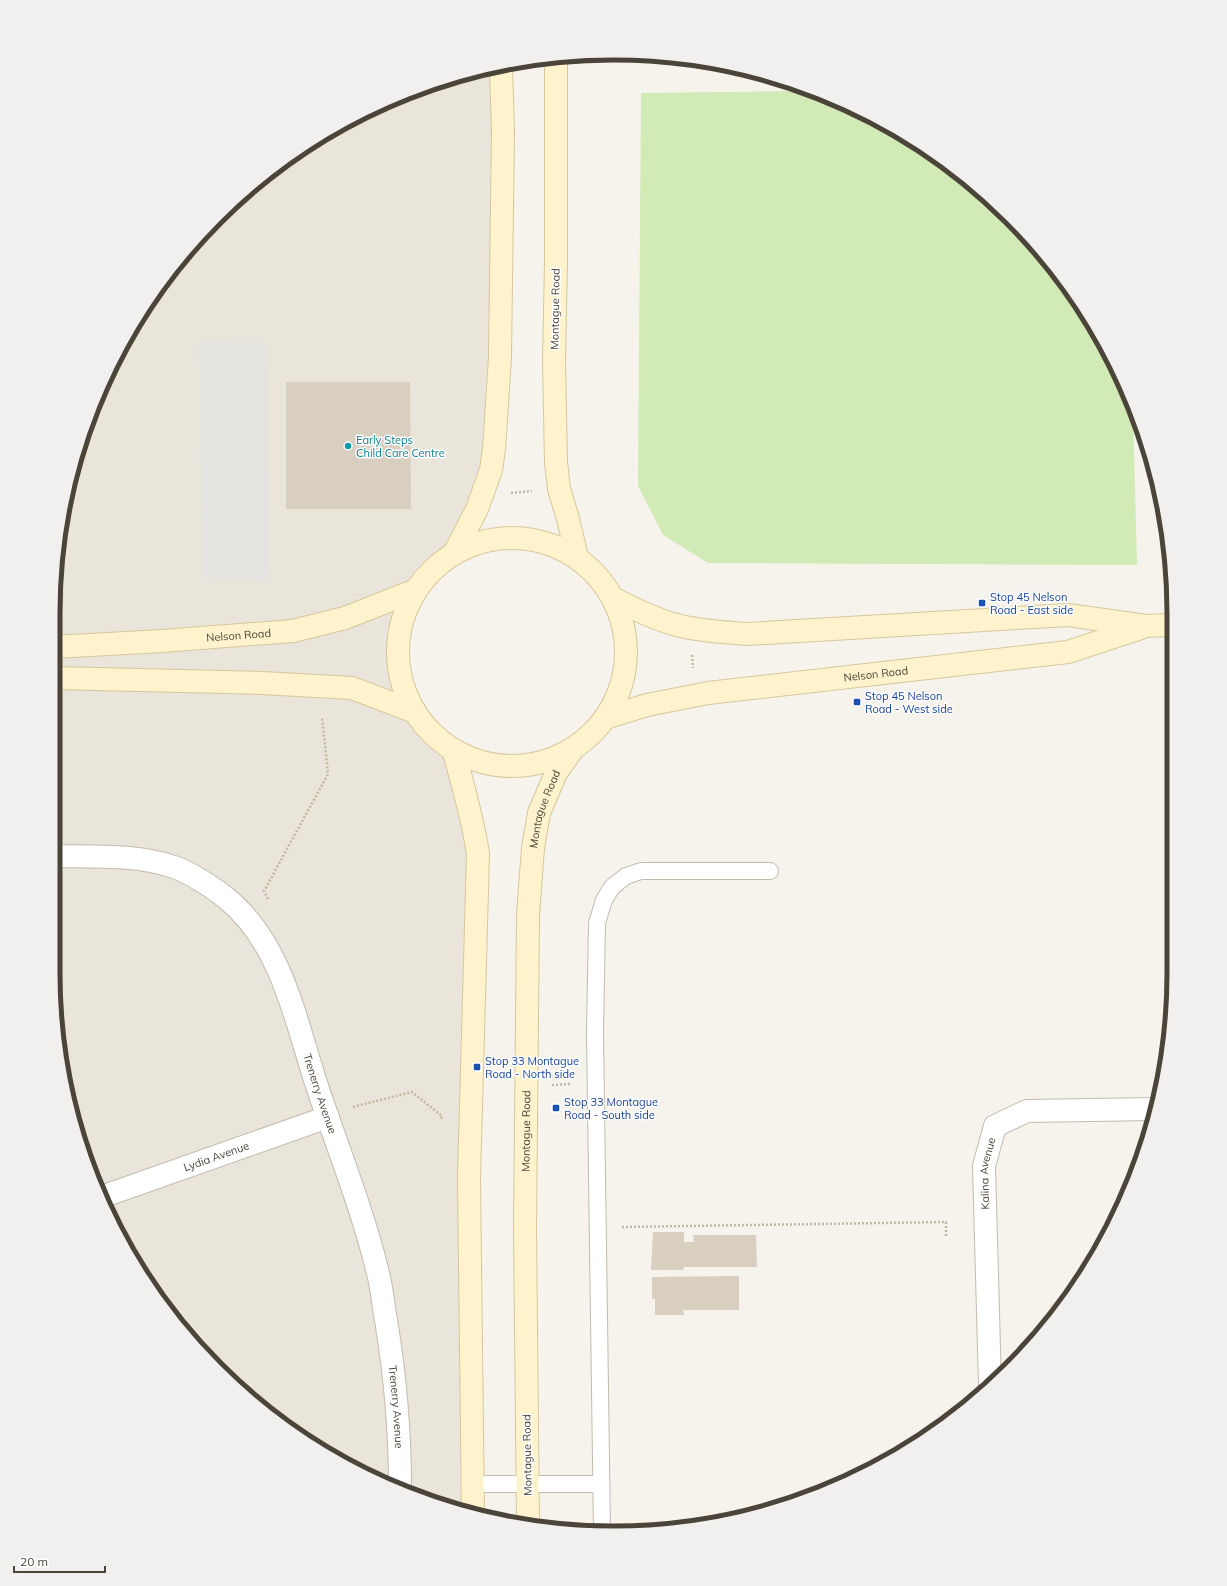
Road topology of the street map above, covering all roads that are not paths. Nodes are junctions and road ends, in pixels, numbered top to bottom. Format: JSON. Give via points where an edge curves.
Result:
{"nodes":[{"id":1,"x":556,"y":63,"type":"edge"},
{"id":2,"x":501,"y":72,"type":"edge"},
{"id":3,"x":454,"y":554,"type":"junction"},
{"id":4,"x":577,"y":557,"type":"junction"},
{"id":5,"x":416,"y":590,"type":"junction"},
{"id":6,"x":613,"y":598,"type":"junction"},
{"id":7,"x":1167,"y":625,"type":"edge"},
{"id":8,"x":1146,"y":626,"type":"junction"},
{"id":9,"x":60,"y":647,"type":"edge"},
{"id":10,"x":60,"y":678,"type":"edge"},
{"id":11,"x":415,"y":712,"type":"junction"},
{"id":12,"x":605,"y":718,"type":"junction"},
{"id":13,"x":573,"y":749,"type":"junction"},
{"id":14,"x":454,"y":752,"type":"junction"},
{"id":15,"x":60,"y":856,"type":"edge"},
{"id":16,"x":770,"y":871,"type":"dead end"},
{"id":17,"x":1150,"y":1109,"type":"edge"},
{"id":18,"x":328,"y":1117,"type":"junction"},
{"id":19,"x":107,"y":1195,"type":"edge"},
{"id":20,"x":990,"y":1378,"type":"edge"},
{"id":21,"x":400,"y":1483,"type":"edge"},
{"id":22,"x":473,"y":1484,"type":"junction"},
{"id":23,"x":528,"y":1484,"type":"junction"},
{"id":24,"x":601,"y":1484,"type":"junction"},
{"id":25,"x":473,"y":1508,"type":"edge"},
{"id":26,"x":528,"y":1519,"type":"edge"},
{"id":27,"x":602,"y":1526,"type":"edge"}],
"edges":[{"from":1,"to":4,"type":"main road","name":"Montague Road","via":[[556,462],[559,489]]},
{"from":2,"to":3,"type":"main road","via":[[503,132],[500,356],[494,449],[477,509]]},
{"from":3,"to":4,"type":"main road","via":[[470,544],[506,536],[544,541]]},
{"from":3,"to":5,"type":"main road","via":[[433,570]]},
{"from":4,"to":6,"type":"main road","via":[[604,583]]},
{"from":5,"to":9,"type":"main road","name":"Nelson Road","via":[[345,618],[293,631]]},
{"from":5,"to":11,"type":"main road","via":[[401,630],[399,651],[400,672]]},
{"from":6,"to":8,"type":"main road","name":"Nelson Road","via":[[673,624],[716,632],[747,634],[1068,615]]},
{"from":6,"to":12,"type":"main road","via":[[624,628],[626,660],[619,690]]},
{"from":7,"to":8,"type":"main road","name":"Nelson Road"},
{"from":8,"to":12,"type":"main road","name":"Nelson Road","via":[[1068,652],[708,693],[647,705]]},
{"from":10,"to":11,"type":"main road","via":[[344,687]]},
{"from":11,"to":14,"type":"main road","via":[[438,741]]},
{"from":12,"to":13,"type":"main road"},
{"from":13,"to":14,"type":"main road","via":[[534,765],[506,767],[479,763]]},
{"from":13,"to":23,"type":"main road","name":"Montague Road","via":[[556,773],[539,813],[533,848],[528,915],[525,1228]]},
{"from":14,"to":22,"type":"main road","via":[[478,854],[469,1178]]},
{"from":15,"to":18,"type":"street","name":"Trenerry Avenue","via":[[131,859],[176,867],[227,898],[250,921],[268,948],[284,985]]},
{"from":16,"to":24,"type":"lane","via":[[641,871],[626,876],[612,888],[604,900],[597,923],[595,1033]]},
{"from":17,"to":20,"type":"street","name":"Kalina Avenue","via":[[1027,1111],[995,1126],[984,1166]]},
{"from":18,"to":19,"type":"street","name":"Lydia Avenue"},
{"from":18,"to":21,"type":"street","name":"Trenerry Avenue","via":[[349,1176],[378,1274],[396,1404]]},
{"from":22,"to":23,"type":"lane"},
{"from":22,"to":25,"type":"main road"},
{"from":23,"to":24,"type":"lane"},
{"from":23,"to":26,"type":"main road","name":"Montague Road"},
{"from":24,"to":27,"type":"lane"}]}
